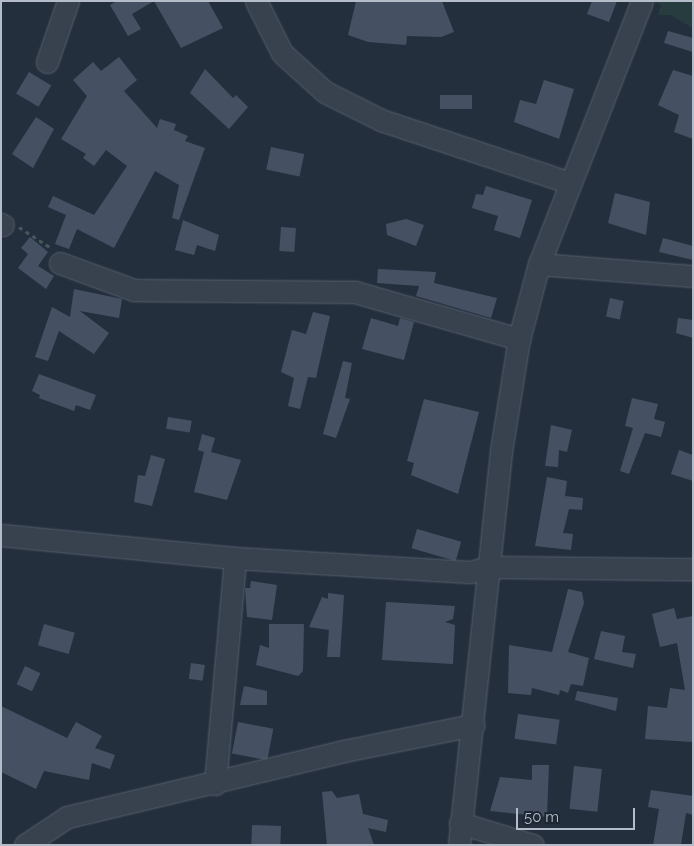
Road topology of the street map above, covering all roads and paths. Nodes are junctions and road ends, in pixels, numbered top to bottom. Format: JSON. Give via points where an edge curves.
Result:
{"nodes":[{"id":1,"x":68,"y":1,"type":"edge"},
{"id":2,"x":256,"y":1,"type":"edge"},
{"id":3,"x":642,"y":1,"type":"edge"},
{"id":4,"x":47,"y":62,"type":"dead end"},
{"id":5,"x":570,"y":183,"type":"junction"},
{"id":6,"x":2,"y":225,"type":"edge"},
{"id":7,"x":60,"y":263,"type":"joint"},
{"id":8,"x":539,"y":264,"type":"junction"},
{"id":9,"x":693,"y":276,"type":"edge"},
{"id":10,"x":519,"y":339,"type":"junction"},
{"id":11,"x":1,"y":535,"type":"edge"},
{"id":12,"x":235,"y":558,"type":"junction"},
{"id":13,"x":489,"y":567,"type":"junction"},
{"id":14,"x":693,"y":569,"type":"edge"},
{"id":15,"x":473,"y":726,"type":"junction"},
{"id":16,"x":215,"y":784,"type":"junction"},
{"id":17,"x":460,"y":823,"type":"junction"},
{"id":18,"x":25,"y":845,"type":"edge"},
{"id":19,"x":459,"y":845,"type":"edge"},
{"id":20,"x":533,"y":845,"type":"edge"}],
"edges":[{"from":1,"to":4,"type":"street"},
{"from":2,"to":5,"type":"street","via":[[282,53],[325,92],[381,120]]},
{"from":3,"to":5,"type":"street"},
{"from":5,"to":8,"type":"street"},
{"from":6,"to":7,"type":"path","via":[[24,230],[55,251]]},
{"from":7,"to":10,"type":"street","via":[[134,290],[356,292]]},
{"from":8,"to":9,"type":"street"},
{"from":8,"to":10,"type":"street"},
{"from":10,"to":13,"type":"street"},
{"from":11,"to":12,"type":"street"},
{"from":12,"to":13,"type":"street","via":[[470,572]]},
{"from":12,"to":16,"type":"street"},
{"from":13,"to":14,"type":"street"},
{"from":13,"to":15,"type":"street"},
{"from":15,"to":16,"type":"street","via":[[344,751]]},
{"from":15,"to":17,"type":"street"},
{"from":16,"to":18,"type":"street","via":[[66,817]]},
{"from":17,"to":19,"type":"street"},
{"from":17,"to":20,"type":"street"}]}
